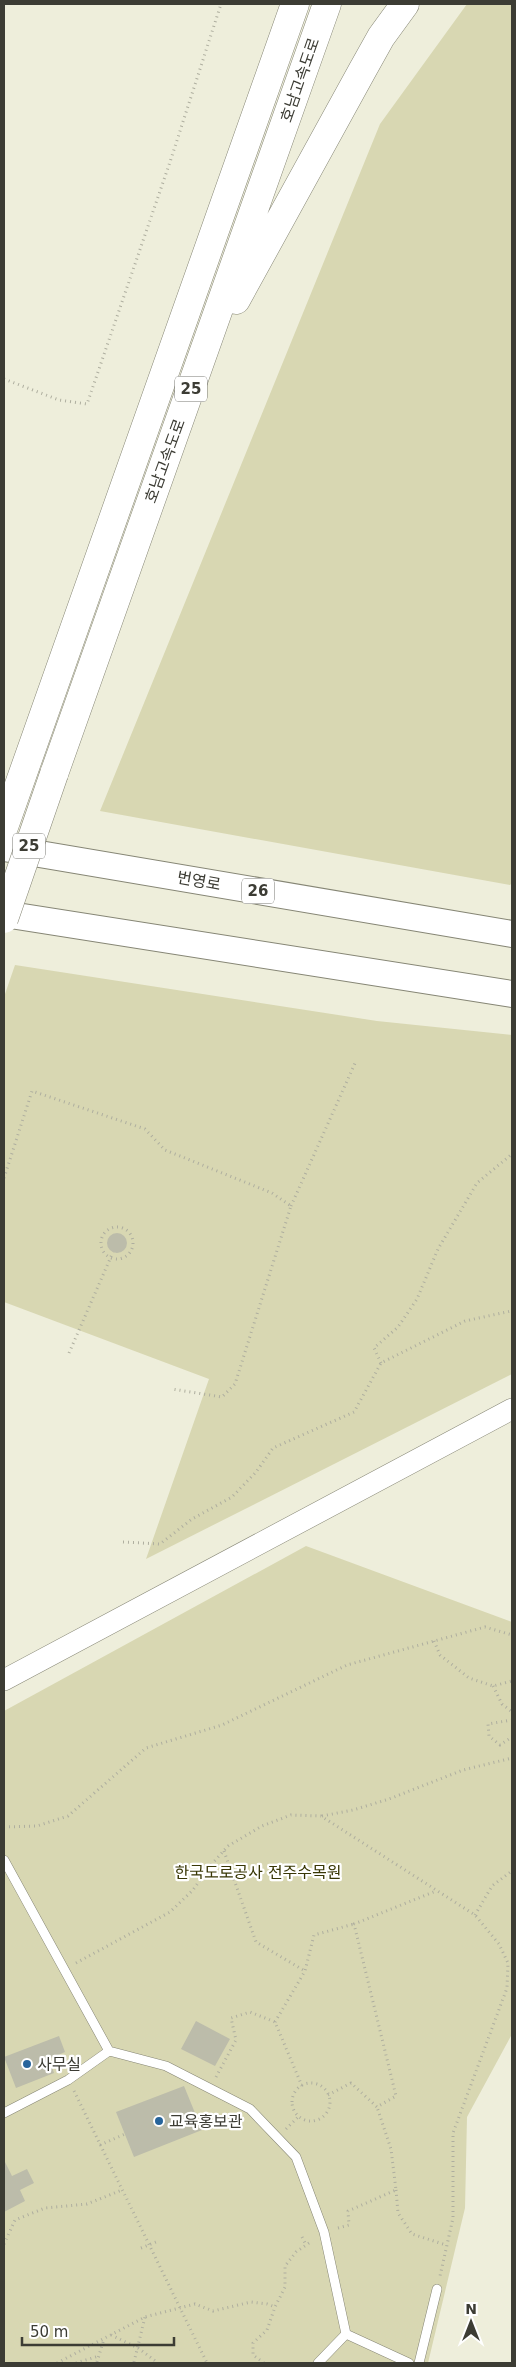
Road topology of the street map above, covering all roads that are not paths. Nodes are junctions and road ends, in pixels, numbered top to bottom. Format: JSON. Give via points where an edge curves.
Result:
{"nodes":[{"id":1,"x":295,"y":4,"type":"edge"},
{"id":2,"x":327,"y":4,"type":"edge"},
{"id":3,"x":405,"y":4,"type":"edge"},
{"id":4,"x":212,"y":328,"type":"junction"},
{"id":5,"x":4,"y":827,"type":"edge"},
{"id":6,"x":4,"y":848,"type":"edge"},
{"id":7,"x":4,"y":914,"type":"edge"},
{"id":8,"x":4,"y":919,"type":"edge"},
{"id":9,"x":512,"y":934,"type":"edge"},
{"id":10,"x":512,"y":994,"type":"edge"},
{"id":11,"x":512,"y":1409,"type":"edge"},
{"id":12,"x":4,"y":1680,"type":"edge"},
{"id":13,"x":4,"y":1860,"type":"edge"},
{"id":14,"x":109,"y":2051,"type":"junction"},
{"id":15,"x":4,"y":2113,"type":"edge"},
{"id":16,"x":437,"y":2289,"type":"road end"},
{"id":17,"x":346,"y":2334,"type":"junction"},
{"id":18,"x":318,"y":2363,"type":"edge"},
{"id":19,"x":409,"y":2363,"type":"edge"},
{"id":20,"x":419,"y":2363,"type":"edge"}],
"edges":[{"from":1,"to":5,"type":"highway","name":"호남고속도로","number":"25"},
{"from":2,"to":4,"type":"highway","name":"호남고속도로","number":"25"},
{"from":3,"to":4,"type":"highway","via":[[362,70],[231,310]]},
{"from":4,"to":8,"type":"highway","name":"호남고속도로","number":"25","bridge":true},
{"from":6,"to":9,"type":"main road","name":"번영로","number":"26"},
{"from":7,"to":10,"type":"main road"},
{"from":11,"to":12,"type":"street"},
{"from":13,"to":14,"type":"lane"},
{"from":14,"to":15,"type":"lane","via":[[68,2080]]},
{"from":14,"to":17,"type":"lane","via":[[166,2066],[250,2109],[296,2157],[324,2232]]},
{"from":16,"to":20,"type":"lane"},
{"from":17,"to":18,"type":"lane"},
{"from":17,"to":19,"type":"lane"}]}
